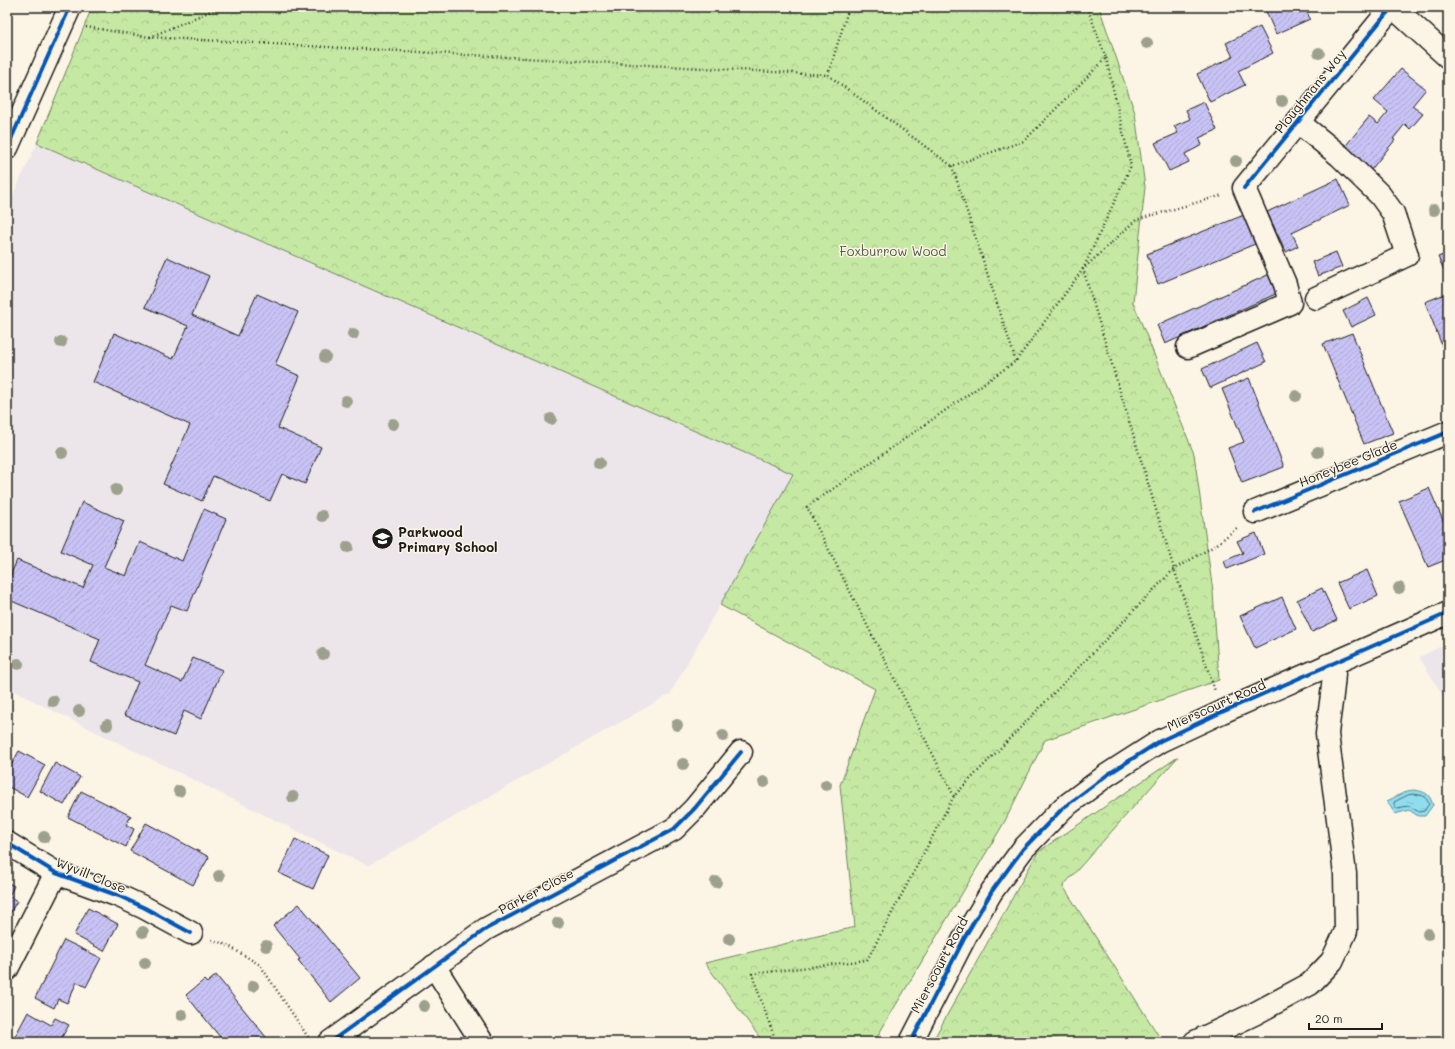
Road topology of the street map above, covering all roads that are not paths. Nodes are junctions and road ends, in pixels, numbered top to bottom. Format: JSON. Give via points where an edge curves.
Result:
{"nodes":[{"id":1,"x":1393,"y":7,"type":"edge"},
{"id":2,"x":67,"y":15,"type":"edge"},
{"id":3,"x":1448,"y":57,"type":"edge"},
{"id":4,"x":1298,"y":122,"type":"junction"},
{"id":5,"x":7,"y":148,"type":"edge"},
{"id":6,"x":1316,"y":298,"type":"dead end"},
{"id":7,"x":1188,"y":347,"type":"dead end"},
{"id":8,"x":1448,"y":432,"type":"edge"},
{"id":9,"x":1255,"y":512,"type":"road end"},
{"id":10,"x":1448,"y":613,"type":"edge"},
{"id":11,"x":1328,"y":666,"type":"junction"},
{"id":12,"x":741,"y":752,"type":"dead end"},
{"id":13,"x":7,"y":843,"type":"edge"},
{"id":14,"x":56,"y":873,"type":"junction"},
{"id":15,"x":191,"y":933,"type":"road end"},
{"id":16,"x":434,"y":966,"type":"junction"},
{"id":17,"x":7,"y":969,"type":"edge"},
{"id":18,"x":330,"y":1042,"type":"edge"},
{"id":19,"x":482,"y":1042,"type":"edge"},
{"id":20,"x":911,"y":1042,"type":"edge"},
{"id":21,"x":1196,"y":1042,"type":"edge"}],
"edges":[{"from":1,"to":3,"type":"street","name":"Ploughmans Way"},
{"from":1,"to":4,"type":"street","name":"Ploughmans Way"},
{"from":2,"to":5,"type":"street"},
{"from":4,"to":6,"type":"street","via":[[1340,156],[1380,195],[1393,213],[1407,255]]},
{"from":4,"to":7,"type":"street","name":"Ploughmans Way","via":[[1244,188],[1285,284],[1290,303]]},
{"from":8,"to":9,"type":"street","name":"Honeybee Glade"},
{"from":10,"to":11,"type":"street","name":"Mierscourt Road"},
{"from":11,"to":20,"type":"street","name":"Mierscourt Road","via":[[1160,741],[1106,775],[1063,808],[1023,849],[992,891],[966,935]]},
{"from":11,"to":21,"type":"street","via":[[1334,673],[1328,734],[1345,874],[1346,931],[1332,961],[1310,984]]},
{"from":12,"to":16,"type":"street","name":"Parker Close","via":[[695,808],[674,829],[496,924]]},
{"from":13,"to":14,"type":"street","name":"Wyvill Close"},
{"from":14,"to":15,"type":"street","name":"Wyvill Close","via":[[119,896]]},
{"from":14,"to":17,"type":"street","name":"Wyvill Close"},
{"from":16,"to":18,"type":"street","name":"Parker Close"},
{"from":16,"to":19,"type":"street"}]}
